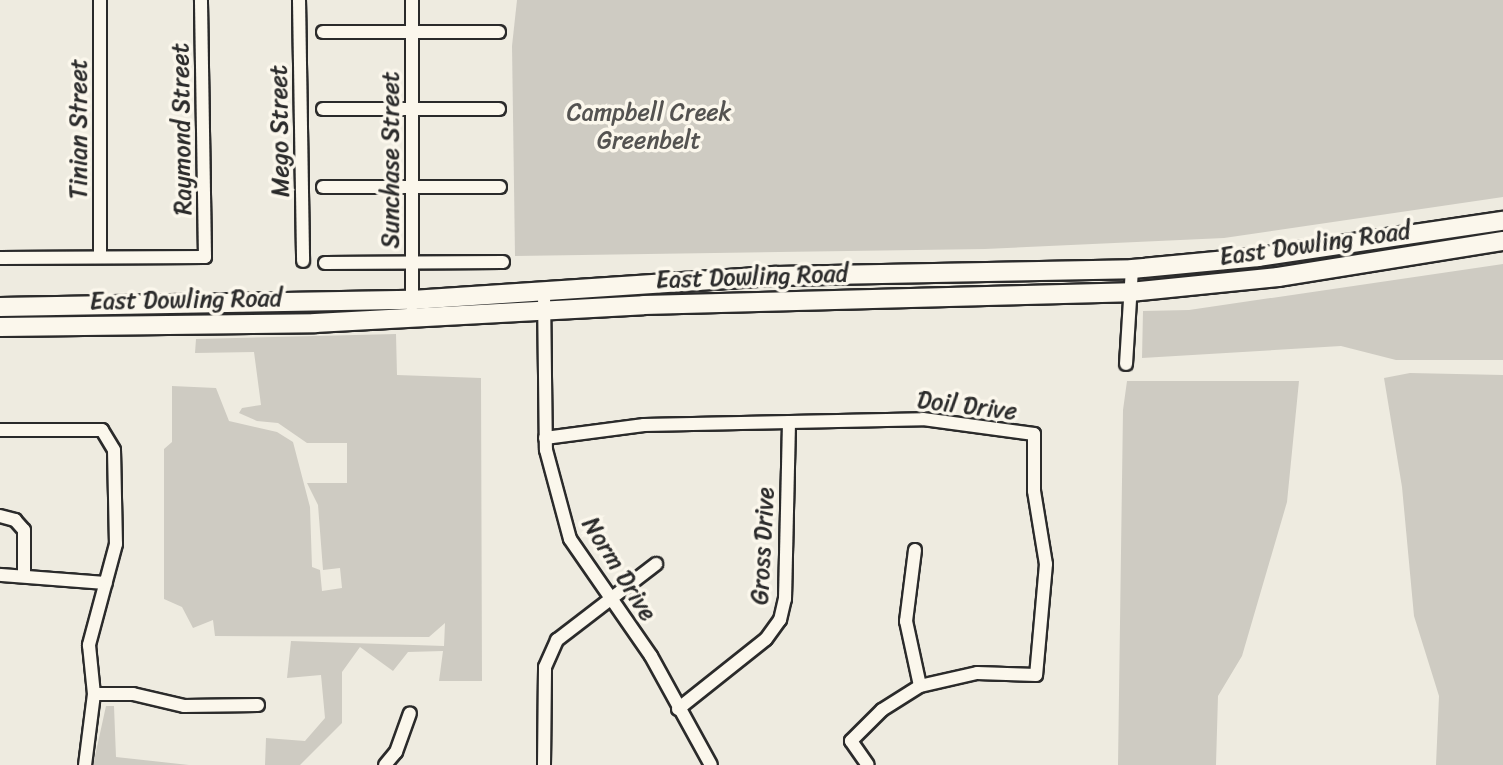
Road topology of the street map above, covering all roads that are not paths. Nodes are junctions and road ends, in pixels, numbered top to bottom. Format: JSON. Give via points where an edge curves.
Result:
{"nodes":[{"id":1,"x":100,"y":0,"type":"edge"},
{"id":2,"x":201,"y":0,"type":"edge"},
{"id":3,"x":299,"y":0,"type":"edge"},
{"id":4,"x":412,"y":0,"type":"edge"},
{"id":5,"x":323,"y":32,"type":"dead end"},
{"id":6,"x":499,"y":32,"type":"dead end"},
{"id":7,"x":412,"y":33,"type":"junction"},
{"id":8,"x":323,"y":109,"type":"dead end"},
{"id":9,"x":499,"y":109,"type":"dead end"},
{"id":10,"x":412,"y":110,"type":"junction"},
{"id":11,"x":323,"y":187,"type":"dead end"},
{"id":12,"x":500,"y":187,"type":"dead end"},
{"id":13,"x":412,"y":188,"type":"junction"},
{"id":14,"x":1503,"y":221,"type":"edge"},
{"id":15,"x":1503,"y":241,"type":"edge"},
{"id":16,"x":100,"y":257,"type":"junction"},
{"id":17,"x":0,"y":258,"type":"edge"},
{"id":18,"x":303,"y":261,"type":"dead end"},
{"id":19,"x":503,"y":262,"type":"dead end"},
{"id":20,"x":325,"y":263,"type":"dead end"},
{"id":21,"x":411,"y":263,"type":"junction"},
{"id":22,"x":1132,"y":270,"type":"junction"},
{"id":23,"x":1130,"y":292,"type":"junction"},
{"id":24,"x":544,"y":293,"type":"junction"},
{"id":25,"x":412,"y":300,"type":"junction"},
{"id":26,"x":4,"y":308,"type":"edge"},
{"id":27,"x":544,"y":313,"type":"junction"},
{"id":28,"x":412,"y":320,"type":"junction"},
{"id":29,"x":0,"y":327,"type":"edge"},
{"id":30,"x":1126,"y":364,"type":"dead end"},
{"id":31,"x":789,"y":422,"type":"junction"},
{"id":32,"x":0,"y":429,"type":"edge"},
{"id":33,"x":545,"y":438,"type":"junction"},
{"id":34,"x":0,"y":516,"type":"edge"},
{"id":35,"x":915,"y":550,"type":"dead end"},
{"id":36,"x":656,"y":564,"type":"dead end"},
{"id":37,"x":0,"y":575,"type":"edge"},
{"id":38,"x":24,"y":575,"type":"junction"},
{"id":39,"x":106,"y":583,"type":"junction"},
{"id":40,"x":610,"y":598,"type":"junction"},
{"id":41,"x":920,"y":685,"type":"junction"},
{"id":42,"x":94,"y":694,"type":"junction"},
{"id":43,"x":258,"y":705,"type":"dead end"},
{"id":44,"x":678,"y":709,"type":"junction"},
{"id":45,"x":410,"y":713,"type":"dead end"},
{"id":46,"x":85,"y":765,"type":"edge"},
{"id":47,"x":385,"y":765,"type":"edge"},
{"id":48,"x":544,"y":765,"type":"edge"},
{"id":49,"x":711,"y":765,"type":"edge"},
{"id":50,"x":867,"y":765,"type":"edge"}],
"edges":[{"from":1,"to":16,"type":"street","name":"Tinian Street"},
{"from":2,"to":16,"type":"street","name":"Raymond Street","via":[[205,257]]},
{"from":3,"to":18,"type":"street","name":"Mego Street"},
{"from":4,"to":7,"type":"street","name":"Sunchase Street"},
{"from":5,"to":7,"type":"street"},
{"from":6,"to":7,"type":"street"},
{"from":7,"to":10,"type":"street","name":"Sunchase Street"},
{"from":8,"to":10,"type":"street"},
{"from":9,"to":10,"type":"street"},
{"from":10,"to":13,"type":"street","name":"Sunchase Street"},
{"from":11,"to":13,"type":"street"},
{"from":12,"to":13,"type":"street"},
{"from":13,"to":21,"type":"street","name":"Sunchase Street"},
{"from":14,"to":22,"type":"main road","name":"East Dowling Road","via":[[1258,257]]},
{"from":15,"to":23,"type":"main road","name":"East Dowling Road","via":[[1279,277]]},
{"from":16,"to":17,"type":"street"},
{"from":19,"to":21,"type":"street"},
{"from":20,"to":21,"type":"street"},
{"from":21,"to":25,"type":"street","name":"Sunchase Street"},
{"from":22,"to":23,"type":"street"},
{"from":22,"to":24,"type":"main road","name":"East Dowling Road","via":[[776,276]]},
{"from":23,"to":27,"type":"main road","name":"East Dowling Road","via":[[644,305]]},
{"from":23,"to":30,"type":"street"},
{"from":24,"to":25,"type":"main road","name":"East Dowling Road"},
{"from":24,"to":27,"type":"street","name":"Norm Drive"},
{"from":25,"to":26,"type":"main road","name":"East Dowling Road"},
{"from":25,"to":28,"type":"street","name":"Sunchase Street"},
{"from":27,"to":28,"type":"main road","name":"East Dowling Road"},
{"from":27,"to":33,"type":"street","name":"Norm Drive"},
{"from":28,"to":29,"type":"main road","name":"East Dowling Road"},
{"from":31,"to":33,"type":"street","name":"Doil Drive","via":[[644,425]]},
{"from":31,"to":41,"type":"street","name":"Doil Drive","via":[[923,419],[1034,435],[1034,491],[1046,564],[1036,675],[977,673]]},
{"from":31,"to":44,"type":"street","name":"Gross Drive","via":[[785,598],[780,620],[766,639]]},
{"from":32,"to":39,"type":"street","via":[[102,429],[114,450],[115,464],[116,544]]},
{"from":33,"to":40,"type":"street","name":"Norm Drive","via":[[570,539]]},
{"from":34,"to":38,"type":"street","via":[[15,520],[24,530]]},
{"from":35,"to":41,"type":"street","via":[[906,621]]},
{"from":36,"to":40,"type":"street"},
{"from":37,"to":38,"type":"street"},
{"from":38,"to":39,"type":"street"},
{"from":39,"to":42,"type":"street","via":[[89,645]]},
{"from":40,"to":44,"type":"street","name":"Norm Drive","via":[[651,656]]},
{"from":40,"to":48,"type":"street","via":[[557,640],[545,667]]},
{"from":41,"to":50,"type":"street","name":"Doil Drive","via":[[882,710],[851,741]]},
{"from":42,"to":43,"type":"street","via":[[133,694],[184,706]]},
{"from":42,"to":46,"type":"street"},
{"from":44,"to":49,"type":"street","name":"Norm Drive"},
{"from":45,"to":47,"type":"street","via":[[396,752]]}]}
